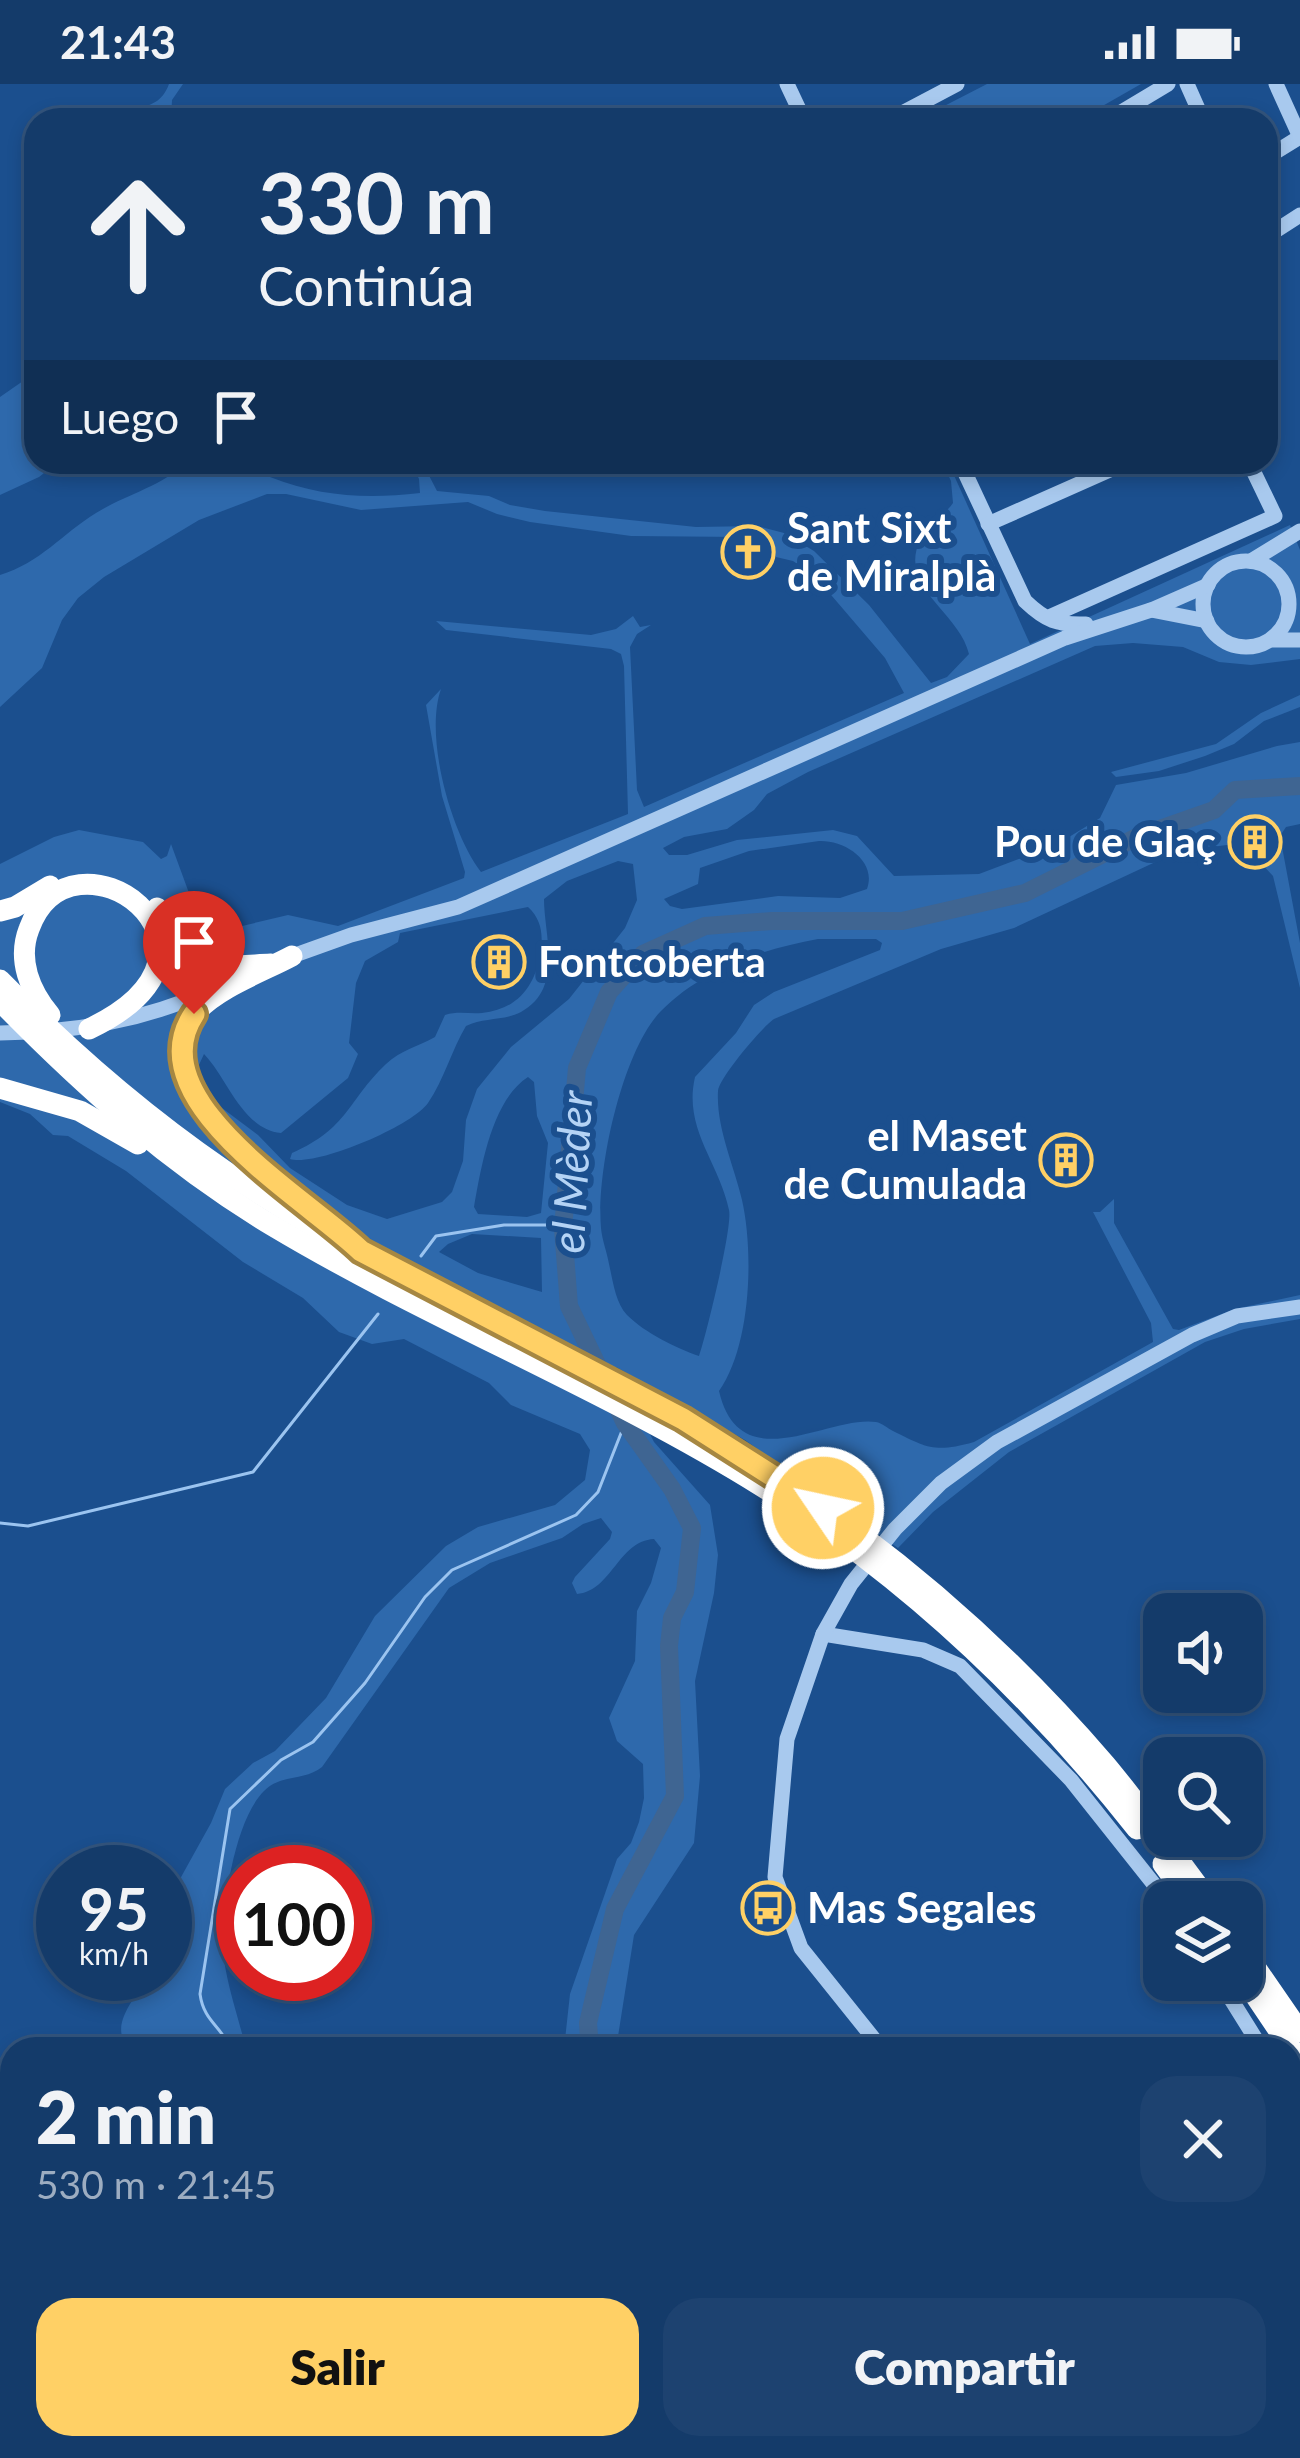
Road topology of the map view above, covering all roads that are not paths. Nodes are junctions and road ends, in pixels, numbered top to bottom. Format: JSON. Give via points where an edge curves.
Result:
{"nodes":[{"id":1,"x":957,"y":84,"type":"edge"},
{"id":2,"x":1168,"y":84,"type":"edge"},
{"id":3,"x":1276,"y":84,"type":"edge"},
{"id":4,"x":912,"y":108,"type":"edge"},
{"id":5,"x":1128,"y":108,"type":"edge"},
{"id":6,"x":1300,"y":137,"type":"edge"},
{"id":7,"x":965,"y":474,"type":"edge"},
{"id":8,"x":1101,"y":474,"type":"edge"},
{"id":9,"x":1255,"y":474,"type":"edge"},
{"id":10,"x":988,"y":524,"type":"junction"},
{"id":11,"x":1299,"y":532,"type":"edge"},
{"id":12,"x":1251,"y":561,"type":"junction"},
{"id":13,"x":1282,"y":580,"type":"junction"},
{"id":14,"x":1208,"y":585,"type":"junction"},
{"id":15,"x":1294,"y":604,"type":"edge"},
{"id":16,"x":1151,"y":610,"type":"junction"},
{"id":17,"x":1051,"y":616,"type":"dead end"},
{"id":18,"x":1207,"y":622,"type":"junction"},
{"id":19,"x":1095,"y":626,"type":"junction"},
{"id":20,"x":1270,"y":640,"type":"junction"},
{"id":21,"x":1300,"y":640,"type":"edge"},
{"id":22,"x":0,"y":911,"type":"edge"},
{"id":23,"x":282,"y":960,"type":"junction"},
{"id":24,"x":0,"y":980,"type":"edge"},
{"id":25,"x":0,"y":1001,"type":"edge"},
{"id":26,"x":89,"y":1029,"type":"junction"},
{"id":27,"x":0,"y":1033,"type":"edge"},
{"id":28,"x":68,"y":1045,"type":"junction"},
{"id":29,"x":0,"y":1088,"type":"edge"},
{"id":30,"x":168,"y":1155,"type":"junction"},
{"id":31,"x":361,"y":1251,"type":"junction"},
{"id":32,"x":1300,"y":1307,"type":"edge"},
{"id":33,"x":855,"y":1541,"type":"junction"},
{"id":34,"x":906,"y":1579,"type":"junction"},
{"id":35,"x":824,"y":1634,"type":"junction"},
{"id":36,"x":1151,"y":1881,"type":"edge"},
{"id":37,"x":1175,"y":1881,"type":"edge"},
{"id":38,"x":1194,"y":1881,"type":"edge"},
{"id":39,"x":1263,"y":1978,"type":"edge"},
{"id":40,"x":1232,"y":2001,"type":"edge"},
{"id":41,"x":1259,"y":2001,"type":"edge"},
{"id":42,"x":1300,"y":2032,"type":"edge"},
{"id":43,"x":872,"y":2037,"type":"edge"},
{"id":44,"x":1255,"y":2037,"type":"edge"},
{"id":45,"x":1283,"y":2037,"type":"edge"}],
"edges":[{"from":1,"to":4,"type":"street"},
{"from":2,"to":5,"type":"street"},
{"from":3,"to":6,"type":"street"},
{"from":7,"to":10,"type":"street"},
{"from":8,"to":10,"type":"street"},
{"from":9,"to":17,"type":"street","via":[[1274,516]]},
{"from":10,"to":19,"type":"street","via":[[1025,601],[1042,618]]},
{"from":11,"to":12,"type":"street"},
{"from":11,"to":13,"type":"street","via":[[1282,562]]},
{"from":12,"to":13,"type":"street"},
{"from":12,"to":14,"type":"street","via":[[1223,568]]},
{"from":13,"to":15,"type":"street"},
{"from":14,"to":16,"type":"street"},
{"from":14,"to":18,"type":"street"},
{"from":15,"to":20,"type":"street"},
{"from":16,"to":18,"type":"street"},
{"from":16,"to":19,"type":"street"},
{"from":18,"to":20,"type":"street","via":[[1232,644]]},
{"from":19,"to":23,"type":"street","via":[[458,907]]},
{"from":20,"to":21,"type":"street"},
{"from":22,"to":23,"type":"highway","via":[[63,879],[104,874],[149,898],[198,961],[224,967]]},
{"from":23,"to":26,"type":"street","via":[[149,1016]]},
{"from":23,"to":31,"type":"highway","via":[[194,1014],[180,1061],[216,1125]]},
{"from":24,"to":28,"type":"highway"},
{"from":25,"to":30,"type":"highway"},
{"from":26,"to":27,"type":"street"},
{"from":26,"to":28,"type":"highway","via":[[140,998],[159,953],[155,927],[138,902],[96,884],[46,902],[25,945],[29,983]]},
{"from":28,"to":31,"type":"highway","via":[[196,1151]]},
{"from":29,"to":30,"type":"highway","via":[[80,1111]]},
{"from":30,"to":33,"type":"highway","via":[[273,1226],[691,1444]]},
{"from":31,"to":33,"type":"highway","via":[[683,1419]]},
{"from":32,"to":35,"type":"street","via":[[1237,1316],[1192,1335],[997,1442],[895,1529]]},
{"from":33,"to":34,"type":"highway"},
{"from":34,"to":37,"type":"highway","via":[[1100,1783]]},
{"from":34,"to":38,"type":"highway","via":[[979,1630],[1060,1713]]},
{"from":35,"to":36,"type":"street","via":[[923,1650],[960,1666],[1071,1780]]},
{"from":35,"to":43,"type":"street","via":[[787,1739],[775,1877],[801,1948]]},
{"from":39,"to":42,"type":"highway"},
{"from":40,"to":44,"type":"street"},
{"from":41,"to":45,"type":"highway"}]}
